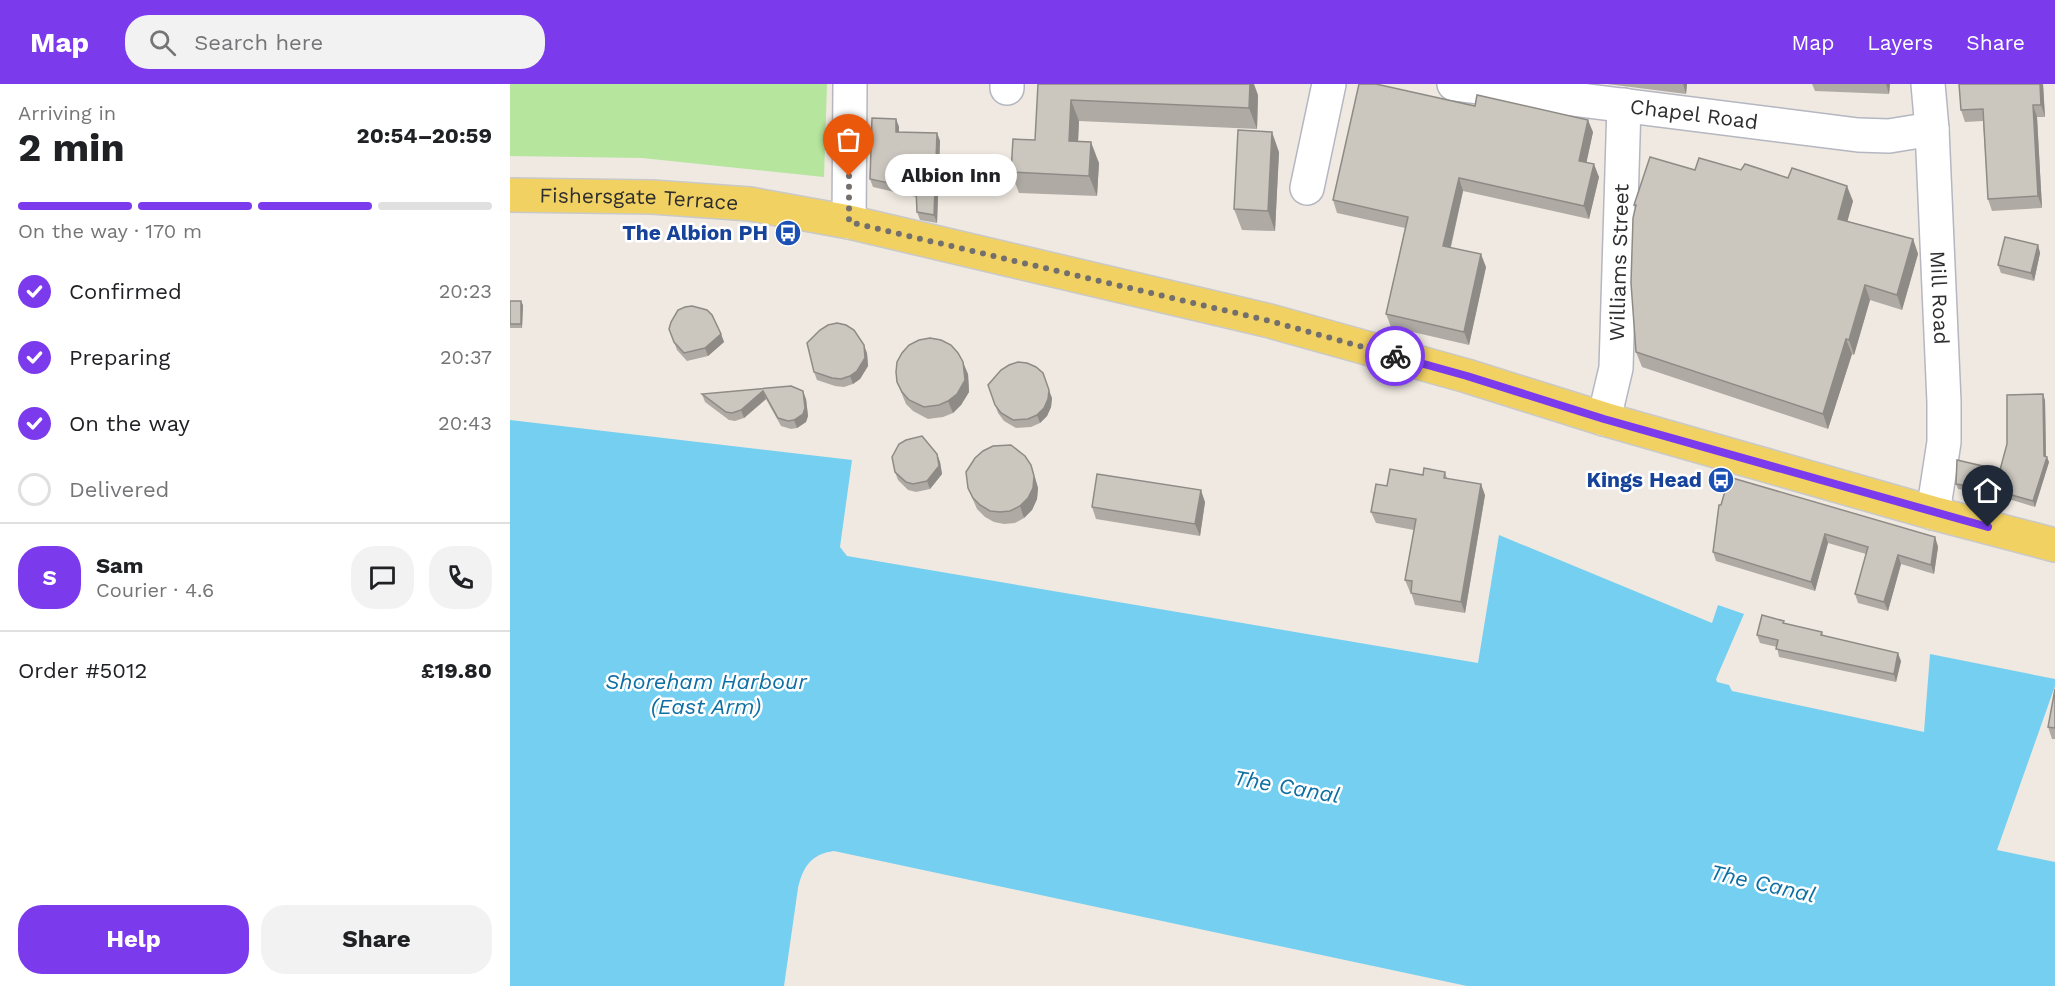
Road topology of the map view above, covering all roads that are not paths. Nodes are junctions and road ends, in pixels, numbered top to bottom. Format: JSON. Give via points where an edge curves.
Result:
{"nodes":[{"id":1,"x":850,"y":84,"type":"edge"},
{"id":2,"x":1329,"y":84,"type":"edge"},
{"id":3,"x":1454,"y":84,"type":"edge"},
{"id":4,"x":1928,"y":84,"type":"edge"},
{"id":5,"x":1624,"y":105,"type":"junction"},
{"id":6,"x":1932,"y":129,"type":"junction"},
{"id":7,"x":1307,"y":188,"type":"dead end"},
{"id":8,"x":510,"y":195,"type":"edge"},
{"id":9,"x":849,"y":222,"type":"junction"},
{"id":10,"x":1604,"y":419,"type":"junction"},
{"id":11,"x":1933,"y":513,"type":"junction"},
{"id":12,"x":2055,"y":545,"type":"edge"}],
"edges":[{"from":1,"to":9,"type":"street"},
{"from":2,"to":7,"type":"street"},
{"from":3,"to":5,"type":"street","name":"Chapel Road"},
{"from":4,"to":6,"type":"street","name":"Mill Road"},
{"from":5,"to":6,"type":"street","name":"Chapel Road","via":[[1858,135],[1889,136]]},
{"from":5,"to":10,"type":"street","name":"Williams Street","via":[[1616,368]]},
{"from":6,"to":11,"type":"street","name":"Mill Road","via":[[1944,442]]},
{"from":8,"to":9,"type":"main road","name":"Fishersgate Terrace","via":[[652,197],[750,204]]},
{"from":9,"to":10,"type":"main road","name":"Fishersgate Terrace","via":[[1270,321]]},
{"from":10,"to":11,"type":"main road","name":"Fishersgate Terrace"},
{"from":11,"to":12,"type":"main road","name":"Fishersgate Terrace"}]}
